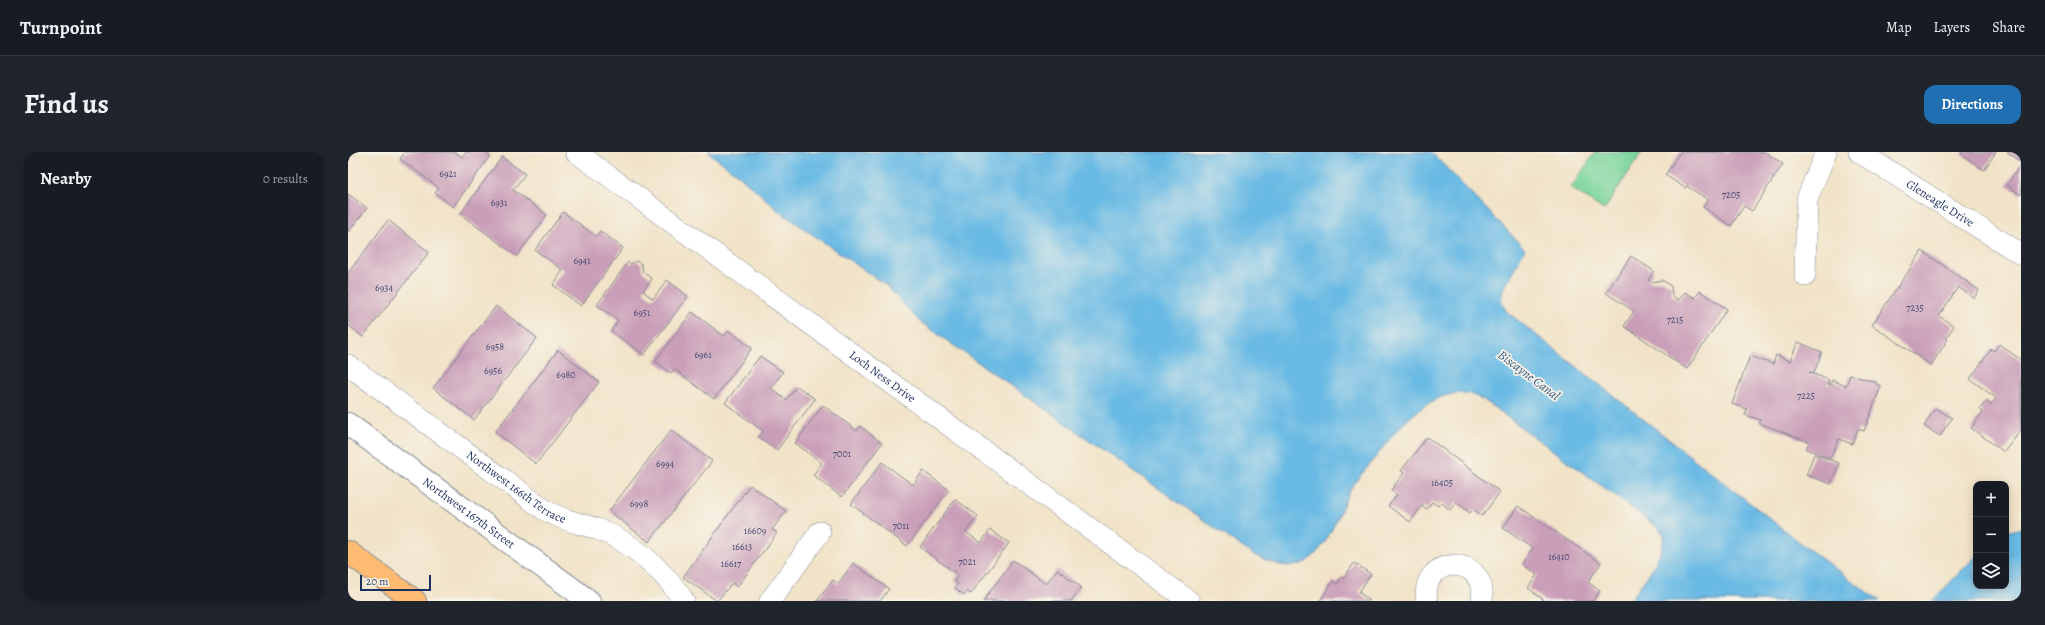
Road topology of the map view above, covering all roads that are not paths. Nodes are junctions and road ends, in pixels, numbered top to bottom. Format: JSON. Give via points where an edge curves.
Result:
{"nodes":[{"id":1,"x":576,"y":152,"type":"edge"},
{"id":2,"x":1826,"y":152,"type":"edge"},
{"id":3,"x":1859,"y":152,"type":"edge"},
{"id":4,"x":2021,"y":254,"type":"edge"},
{"id":5,"x":1805,"y":276,"type":"dead end"},
{"id":6,"x":348,"y":365,"type":"edge"},
{"id":7,"x":348,"y":424,"type":"edge"},
{"id":8,"x":820,"y":532,"type":"dead end"},
{"id":9,"x":348,"y":552,"type":"edge"},
{"id":10,"x":415,"y":601,"type":"edge"},
{"id":11,"x":590,"y":601,"type":"edge"},
{"id":12,"x":684,"y":601,"type":"edge"},
{"id":13,"x":770,"y":601,"type":"edge"},
{"id":14,"x":1189,"y":601,"type":"edge"},
{"id":15,"x":1427,"y":601,"type":"edge"},
{"id":16,"x":1482,"y":601,"type":"edge"}],
"edges":[{"from":1,"to":14,"type":"street","name":"Loch Ness Drive"},
{"from":2,"to":5,"type":"street","via":[[1807,199]]},
{"from":3,"to":4,"type":"street","name":"Gleneagle Drive"},
{"from":6,"to":12,"type":"street","name":"Northwest 166th Terrace","via":[[545,510],[608,533],[650,561],[672,582]]},
{"from":7,"to":11,"type":"street","name":"Northwest 167th Street"},
{"from":8,"to":13,"type":"street"},
{"from":9,"to":10,"type":"highway"},
{"from":15,"to":16,"type":"street","via":[[1427,583],[1440,568],[1449,565],[1459,565],[1476,575],[1482,588]]}]}
